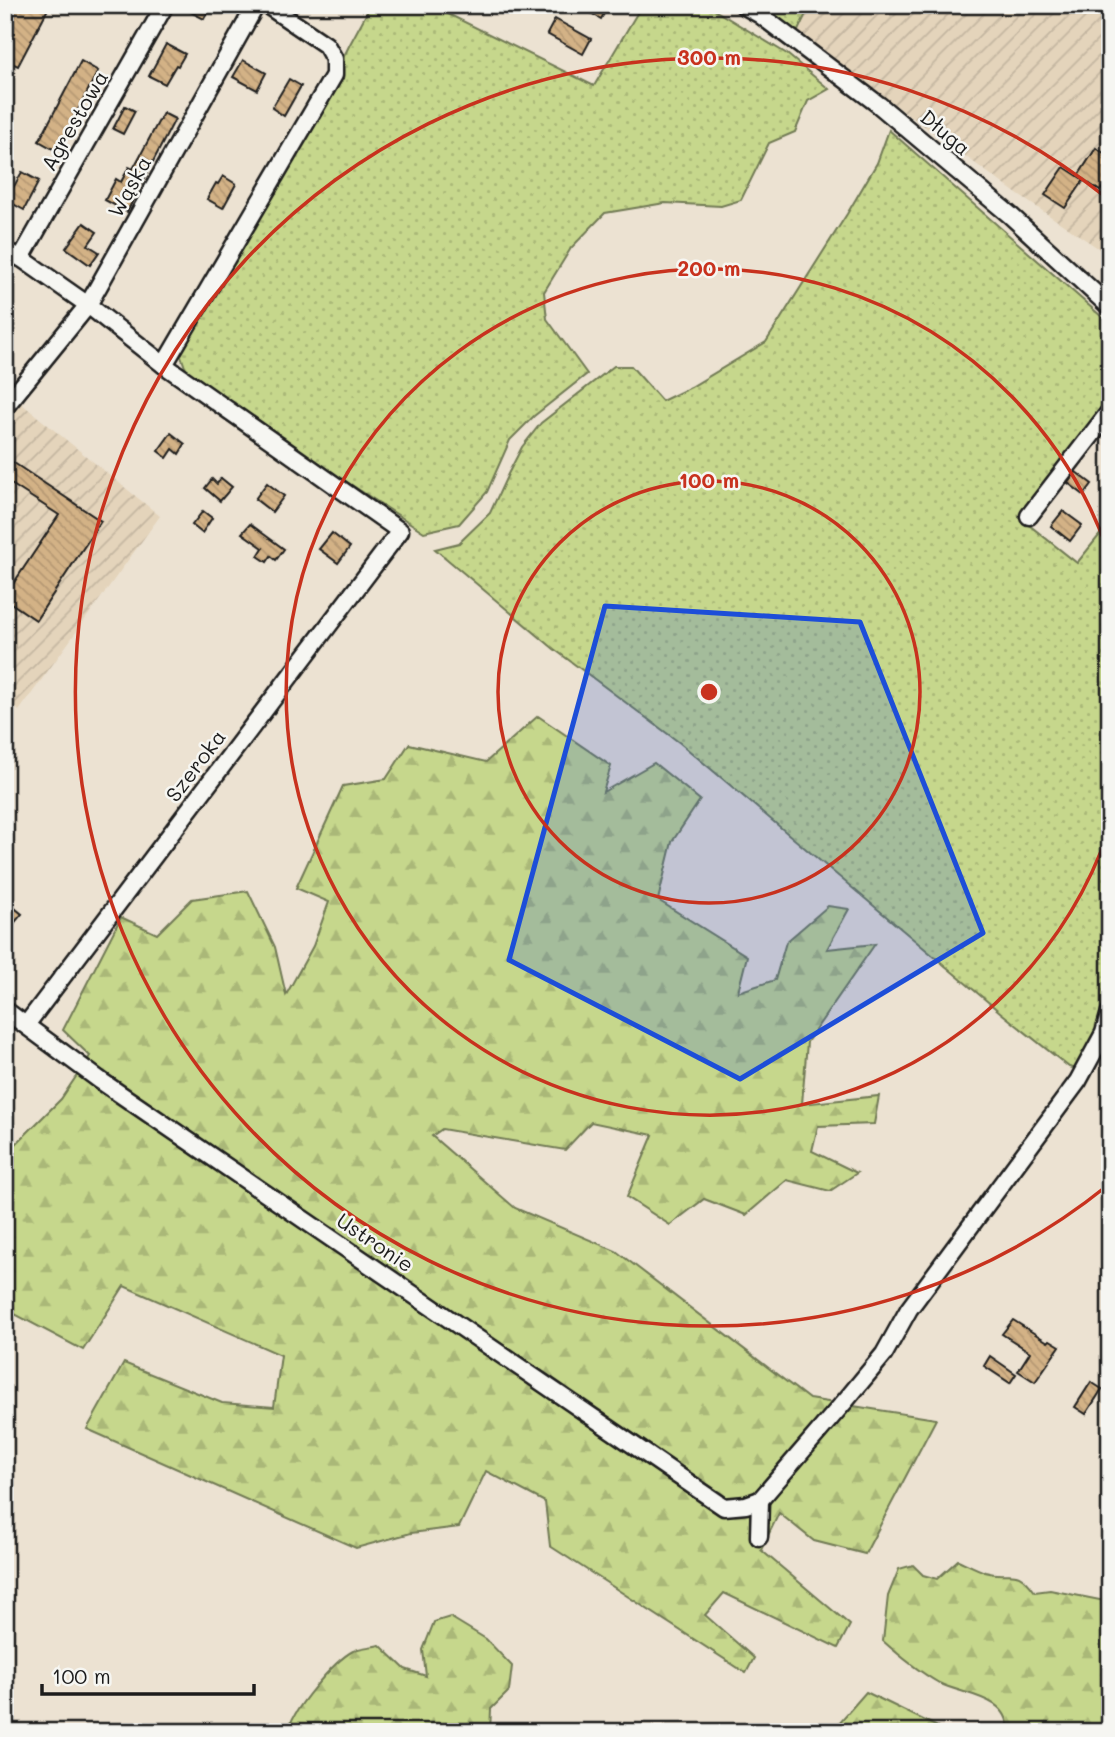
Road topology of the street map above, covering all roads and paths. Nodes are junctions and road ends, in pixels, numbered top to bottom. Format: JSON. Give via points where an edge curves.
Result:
{"nodes":[{"id":1,"x":165,"y":5,"type":"edge"},
{"id":2,"x":257,"y":5,"type":"edge"},
{"id":3,"x":267,"y":5,"type":"edge"},
{"id":4,"x":743,"y":5,"type":"edge"},
{"id":5,"x":5,"y":251,"type":"edge"},
{"id":6,"x":21,"y":258,"type":"junction"},
{"id":7,"x":1110,"y":285,"type":"edge"},
{"id":8,"x":1105,"y":303,"type":"edge"},
{"id":9,"x":88,"y":305,"type":"junction"},
{"id":10,"x":164,"y":365,"type":"junction"},
{"id":11,"x":5,"y":407,"type":"edge"},
{"id":12,"x":1110,"y":411,"type":"edge"},
{"id":13,"x":1029,"y":516,"type":"dead end"},
{"id":14,"x":5,"y":1010,"type":"edge"},
{"id":15,"x":1110,"y":1012,"type":"edge"},
{"id":16,"x":26,"y":1025,"type":"junction"},
{"id":17,"x":760,"y":1500,"type":"junction"},
{"id":18,"x":760,"y":1537,"type":"dead end"}],
"edges":[{"from":1,"to":6,"type":"street","name":"Agrestowa"},
{"from":2,"to":9,"type":"street","name":"Wąska"},
{"from":3,"to":10,"type":"street","via":[[326,45],[334,59],[334,75]]},
{"from":4,"to":8,"type":"street","name":"Długa","via":[[879,105],[1010,215]]},
{"from":5,"to":6,"type":"street"},
{"from":6,"to":9,"type":"street"},
{"from":7,"to":8,"type":"street"},
{"from":9,"to":10,"type":"street"},
{"from":9,"to":11,"type":"street","name":"Wąska"},
{"from":10,"to":16,"type":"street","name":"Szeroka","via":[[400,531]]},
{"from":12,"to":13,"type":"street"},
{"from":14,"to":16,"type":"street","name":"Ustronie"},
{"from":15,"to":17,"type":"street","via":[[1078,1081],[909,1309],[884,1354]]},
{"from":16,"to":17,"type":"street","name":"Ustronie","via":[[724,1507]]},
{"from":17,"to":18,"type":"street"}]}
